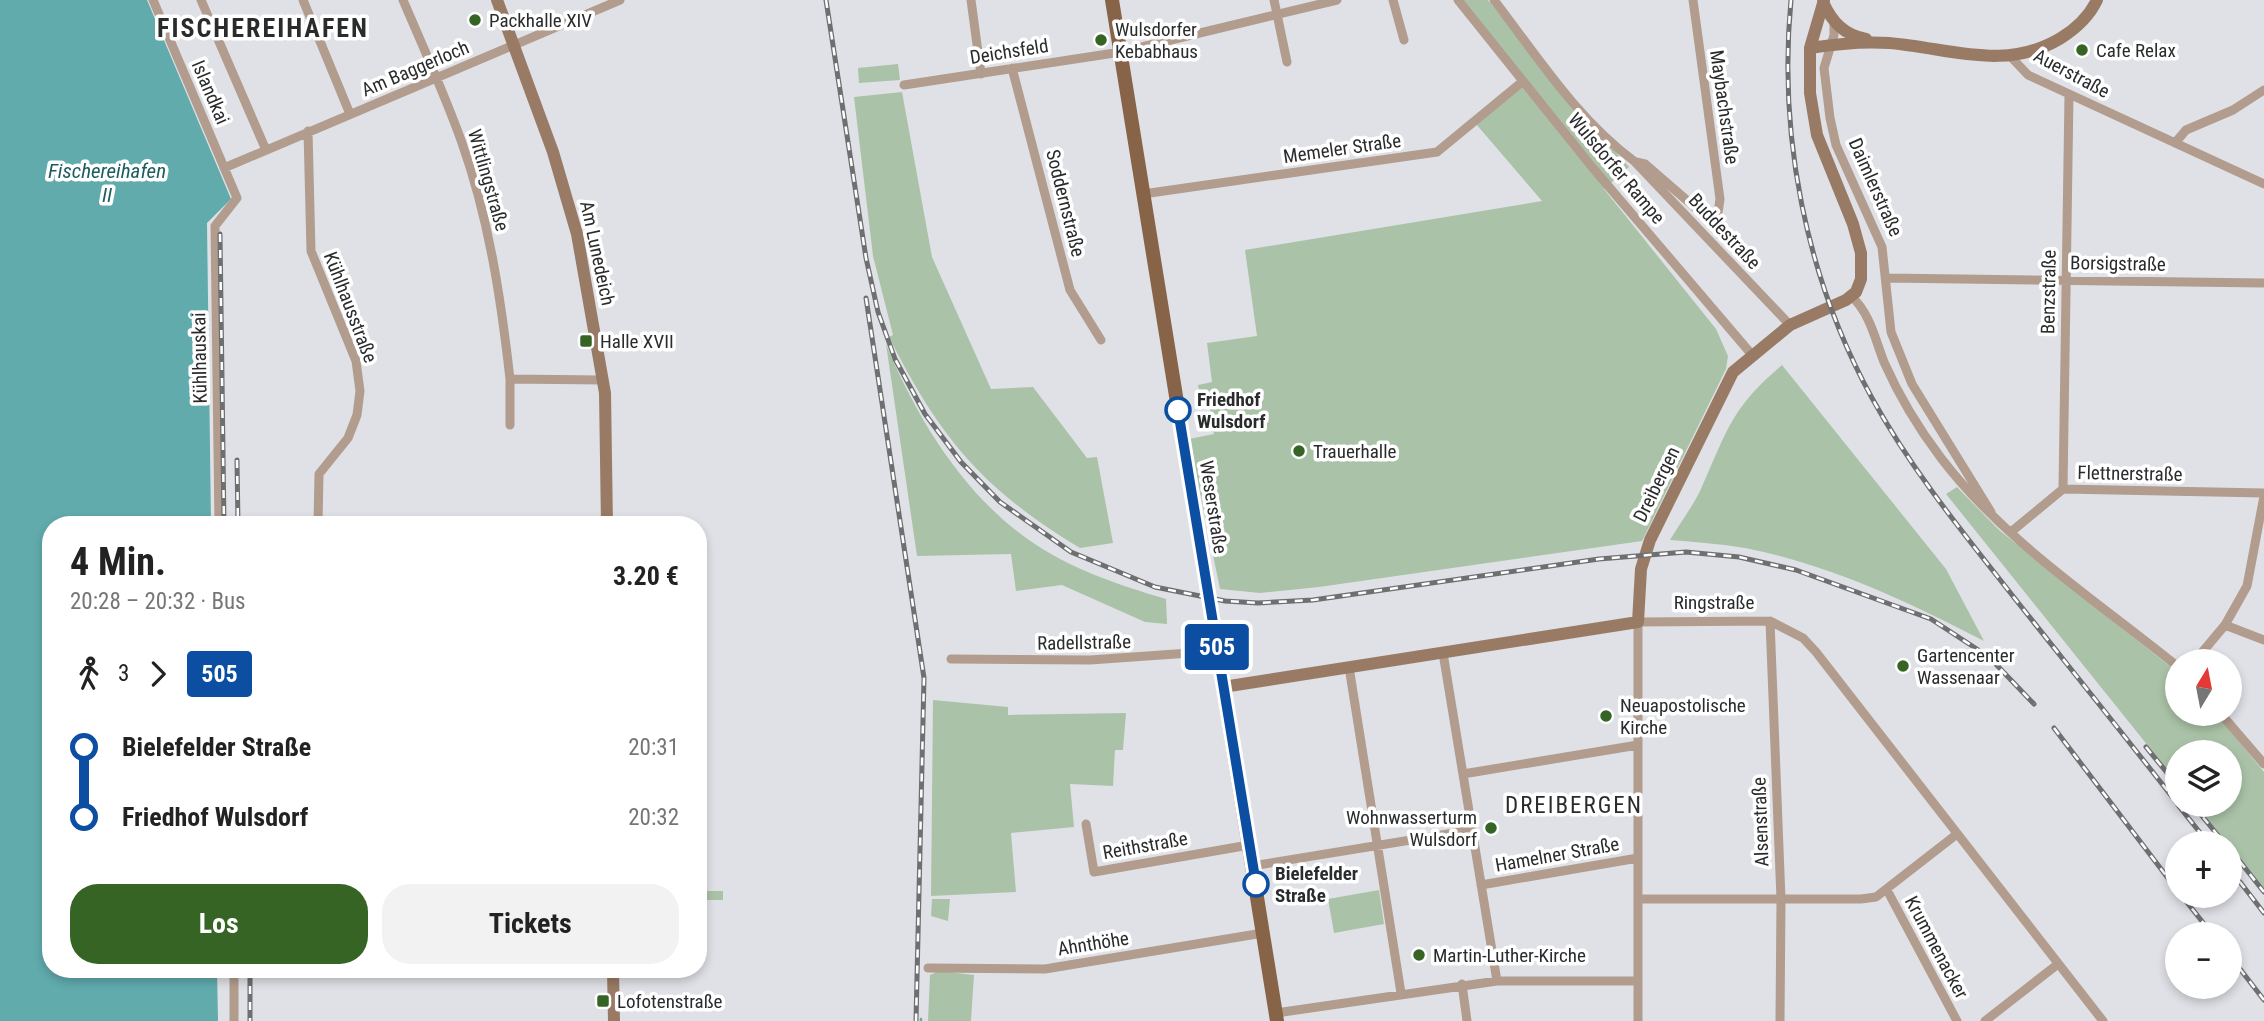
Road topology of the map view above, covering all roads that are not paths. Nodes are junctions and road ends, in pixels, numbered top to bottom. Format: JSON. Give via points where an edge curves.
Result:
{"nodes":[{"id":1,"x":153,"y":0,"type":"edge"},
{"id":2,"x":201,"y":0,"type":"edge"},
{"id":3,"x":303,"y":0,"type":"edge"},
{"id":4,"x":403,"y":0,"type":"edge"},
{"id":5,"x":496,"y":0,"type":"edge"},
{"id":6,"x":620,"y":0,"type":"edge"},
{"id":7,"x":971,"y":0,"type":"edge"},
{"id":8,"x":1112,"y":0,"type":"edge"},
{"id":9,"x":1274,"y":0,"type":"edge"},
{"id":10,"x":1336,"y":0,"type":"edge"},
{"id":11,"x":1393,"y":0,"type":"edge"},
{"id":12,"x":1458,"y":0,"type":"edge"},
{"id":13,"x":1494,"y":0,"type":"edge"},
{"id":14,"x":1693,"y":0,"type":"edge"},
{"id":15,"x":2097,"y":0,"type":"edge"},
{"id":16,"x":1824,"y":1,"type":"edge"},
{"id":17,"x":1276,"y":15,"type":"junction"},
{"id":18,"x":1834,"y":22,"type":"junction"},
{"id":19,"x":1404,"y":40,"type":"dead end"},
{"id":20,"x":1887,"y":43,"type":"junction"},
{"id":21,"x":515,"y":45,"type":"junction"},
{"id":22,"x":1829,"y":45,"type":"junction"},
{"id":23,"x":1810,"y":48,"type":"junction"},
{"id":24,"x":1121,"y":52,"type":"junction"},
{"id":25,"x":2011,"y":57,"type":"junction"},
{"id":26,"x":1287,"y":62,"type":"dead end"},
{"id":27,"x":1012,"y":68,"type":"junction"},
{"id":28,"x":982,"y":74,"type":"junction"},
{"id":29,"x":436,"y":78,"type":"junction"},
{"id":30,"x":1522,"y":82,"type":"junction"},
{"id":31,"x":904,"y":85,"type":"dead end"},
{"id":32,"x":2264,"y":90,"type":"edge"},
{"id":33,"x":2069,"y":95,"type":"junction"},
{"id":34,"x":351,"y":114,"type":"junction"},
{"id":35,"x":308,"y":131,"type":"junction"},
{"id":36,"x":2175,"y":143,"type":"junction"},
{"id":37,"x":265,"y":150,"type":"junction"},
{"id":38,"x":1634,"y":161,"type":"junction"},
{"id":39,"x":224,"y":168,"type":"junction"},
{"id":40,"x":2264,"y":184,"type":"edge"},
{"id":41,"x":1143,"y":194,"type":"junction"},
{"id":42,"x":237,"y":198,"type":"joint"},
{"id":43,"x":1713,"y":216,"type":"joint"},
{"id":44,"x":1887,"y":278,"type":"junction"},
{"id":45,"x":2066,"y":280,"type":"junction"},
{"id":46,"x":2264,"y":283,"type":"edge"},
{"id":47,"x":1851,"y":296,"type":"junction"},
{"id":48,"x":1795,"y":323,"type":"junction"},
{"id":49,"x":1101,"y":340,"type":"dead end"},
{"id":50,"x":1753,"y":356,"type":"junction"},
{"id":51,"x":510,"y":379,"type":"junction"},
{"id":52,"x":603,"y":380,"type":"junction"},
{"id":53,"x":510,"y":425,"type":"dead end"},
{"id":54,"x":2063,"y":489,"type":"junction"},
{"id":55,"x":2264,"y":495,"type":"edge"},
{"id":56,"x":1991,"y":512,"type":"junction"},
{"id":57,"x":219,"y":516,"type":"edge"},
{"id":58,"x":318,"y":516,"type":"edge"},
{"id":59,"x":607,"y":516,"type":"edge"},
{"id":60,"x":2011,"y":532,"type":"junction"},
{"id":61,"x":1770,"y":621,"type":"junction"},
{"id":62,"x":1637,"y":622,"type":"junction"},
{"id":63,"x":2225,"y":625,"type":"junction"},
{"id":64,"x":2264,"y":640,"type":"edge"},
{"id":65,"x":2205,"y":649,"type":"edge"},
{"id":66,"x":1218,"y":651,"type":"junction"},
{"id":67,"x":1443,"y":653,"type":"junction"},
{"id":68,"x":2165,"y":657,"type":"edge"},
{"id":69,"x":951,"y":659,"type":"dead end"},
{"id":70,"x":1349,"y":667,"type":"junction"},
{"id":71,"x":1223,"y":687,"type":"junction"},
{"id":72,"x":2231,"y":726,"type":"edge"},
{"id":73,"x":1638,"y":745,"type":"junction"},
{"id":74,"x":2264,"y":764,"type":"edge"},
{"id":75,"x":1463,"y":774,"type":"junction"},
{"id":76,"x":1086,"y":824,"type":"dead end"},
{"id":77,"x":1472,"y":830,"type":"junction"},
{"id":78,"x":1957,"y":834,"type":"junction"},
{"id":79,"x":1249,"y":845,"type":"junction"},
{"id":80,"x":1376,"y":845,"type":"junction"},
{"id":81,"x":1638,"y":858,"type":"junction"},
{"id":82,"x":1252,"y":866,"type":"junction"},
{"id":83,"x":1481,"y":885,"type":"junction"},
{"id":84,"x":1887,"y":890,"type":"junction"},
{"id":85,"x":1638,"y":899,"type":"junction"},
{"id":86,"x":1781,"y":899,"type":"junction"},
{"id":87,"x":1263,"y":933,"type":"junction"},
{"id":88,"x":2058,"y":964,"type":"junction"},
{"id":89,"x":928,"y":968,"type":"dead end"},
{"id":90,"x":234,"y":978,"type":"edge"},
{"id":91,"x":613,"y":978,"type":"edge"},
{"id":92,"x":1497,"y":981,"type":"junction"},
{"id":93,"x":1638,"y":981,"type":"junction"},
{"id":94,"x":1462,"y":984,"type":"junction"},
{"id":95,"x":1401,"y":993,"type":"junction"},
{"id":96,"x":1277,"y":1017,"type":"edge"},
{"id":97,"x":234,"y":1021,"type":"edge"},
{"id":98,"x":614,"y":1021,"type":"edge"},
{"id":99,"x":1467,"y":1021,"type":"edge"},
{"id":100,"x":1638,"y":1021,"type":"edge"},
{"id":101,"x":1780,"y":1021,"type":"edge"},
{"id":102,"x":1957,"y":1021,"type":"edge"},
{"id":103,"x":1985,"y":1021,"type":"edge"},
{"id":104,"x":2103,"y":1021,"type":"edge"}],
"edges":[{"from":1,"to":39,"type":"street","name":"Islandkai"},
{"from":2,"to":37,"type":"street"},
{"from":3,"to":34,"type":"street"},
{"from":4,"to":29,"type":"street","name":"Wittlingstraße"},
{"from":5,"to":21,"type":"street","name":"Am Lunedeich"},
{"from":6,"to":21,"type":"street","name":"Am Baggerloch"},
{"from":7,"to":28,"type":"street"},
{"from":8,"to":24,"type":"main road","name":"Weserstraße"},
{"from":9,"to":17,"type":"street"},
{"from":10,"to":17,"type":"street","name":"Deichsfeld"},
{"from":11,"to":19,"type":"street"},
{"from":12,"to":30,"type":"street","name":"Wulsdorfer Rampe"},
{"from":13,"to":38,"type":"street","name":"Buddestraße","via":[[1606,140]]},
{"from":14,"to":43,"type":"street","name":"Maybachstraße","via":[[1720,199],[1720,209]]},
{"from":15,"to":25,"type":"street","via":[[2073,30],[2041,48]]},
{"from":16,"to":18,"type":"street"},
{"from":16,"to":23,"type":"street"},
{"from":17,"to":24,"type":"street","name":"Deichsfeld"},
{"from":17,"to":26,"type":"street"},
{"from":18,"to":20,"type":"street","via":[[1845,33]]},
{"from":18,"to":22,"type":"street","name":"Daimlerstraße"},
{"from":20,"to":22,"type":"street","name":"Auerstraße"},
{"from":20,"to":25,"type":"street","name":"Auerstraße"},
{"from":21,"to":29,"type":"street","name":"Am Baggerloch"},
{"from":21,"to":52,"type":"street","name":"Am Lunedeich","via":[[569,202]]},
{"from":22,"to":23,"type":"street","name":"Auerstraße"},
{"from":22,"to":44,"type":"street","name":"Daimlerstraße","via":[[1824,68],[1836,145],[1877,229]]},
{"from":23,"to":47,"type":"street","via":[[1810,93],[1817,135],[1861,253],[1861,279]]},
{"from":24,"to":27,"type":"street","name":"Deichsfeld"},
{"from":24,"to":41,"type":"main road","name":"Weserstraße"},
{"from":25,"to":33,"type":"street","name":"Auerstraße","via":[[2028,75]]},
{"from":27,"to":28,"type":"street","name":"Deichsfeld"},
{"from":27,"to":49,"type":"street","name":"Soddernstraße","via":[[1070,290]]},
{"from":28,"to":31,"type":"street","name":"Deichsfeld"},
{"from":29,"to":34,"type":"street","name":"Am Baggerloch"},
{"from":29,"to":51,"type":"street","name":"Wittlingstraße","via":[[463,143],[482,207]]},
{"from":30,"to":41,"type":"street","name":"Memeler Straße","via":[[1437,152]]},
{"from":30,"to":50,"type":"street","name":"Wulsdorfer Rampe"},
{"from":32,"to":36,"type":"street","via":[[2233,110],[2186,130]]},
{"from":33,"to":36,"type":"street","name":"Auerstraße"},
{"from":33,"to":45,"type":"street","name":"Benzstraße"},
{"from":34,"to":35,"type":"street","name":"Am Baggerloch"},
{"from":35,"to":37,"type":"street","name":"Am Baggerloch"},
{"from":35,"to":58,"type":"street","name":"Kühlhausstraße","via":[[310,245],[356,361],[360,391],[348,438],[319,474]]},
{"from":36,"to":40,"type":"street","name":"Auerstraße"},
{"from":37,"to":39,"type":"street","name":"Am Baggerloch"},
{"from":38,"to":43,"type":"street","name":"Buddestraße","via":[[1645,164],[1705,216]]},
{"from":38,"to":48,"type":"street","name":"Buddestraße"},
{"from":39,"to":42,"type":"street","name":"Islandkai"},
{"from":41,"to":66,"type":"main road","name":"Weserstraße"},
{"from":42,"to":57,"type":"street","name":"Kühlhauskai","via":[[215,226]]},
{"from":44,"to":45,"type":"street","name":"Borsigstraße"},
{"from":44,"to":56,"type":"street","name":"Daimlerstraße","via":[[1891,332],[1912,384]]},
{"from":45,"to":46,"type":"street","name":"Borsigstraße"},
{"from":45,"to":54,"type":"street","name":"Benzstraße"},
{"from":47,"to":48,"type":"street","name":"Dreibergen"},
{"from":47,"to":56,"type":"street","name":"Daimlerstraße","via":[[1865,313],[1885,364],[1917,424],[1961,483]]},
{"from":48,"to":50,"type":"street","name":"Dreibergen"},
{"from":50,"to":62,"type":"street","name":"Dreibergen","via":[[1733,372],[1650,540],[1641,569]]},
{"from":51,"to":52,"type":"street"},
{"from":51,"to":53,"type":"street","name":"Wittlingstraße"},
{"from":52,"to":59,"type":"street","name":"Am Lunedeich"},
{"from":54,"to":55,"type":"street","name":"Flettnerstraße"},
{"from":54,"to":60,"type":"street","name":"Flettnerstraße"},
{"from":55,"to":63,"type":"street","via":[[2247,586]]},
{"from":56,"to":60,"type":"street","name":"Daimlerstraße"},
{"from":60,"to":68,"type":"street","name":"Daimlerstraße"},
{"from":61,"to":62,"type":"street","name":"Ringstraße"},
{"from":61,"to":78,"type":"street","name":"Ringstraße","via":[[1803,638],[1816,652]]},
{"from":61,"to":86,"type":"street","name":"Alsenstraße"},
{"from":62,"to":67,"type":"street","name":"Ringstraße"},
{"from":62,"to":73,"type":"street","name":"Dreibergen"},
{"from":63,"to":64,"type":"street"},
{"from":63,"to":65,"type":"street"},
{"from":66,"to":69,"type":"street","name":"Radellstraße","via":[[1090,660]]},
{"from":66,"to":71,"type":"main road","name":"Weserstraße"},
{"from":67,"to":70,"type":"street","name":"Ringstraße"},
{"from":67,"to":75,"type":"street"},
{"from":70,"to":71,"type":"street","name":"Ringstraße"},
{"from":70,"to":80,"type":"street"},
{"from":71,"to":79,"type":"main road","name":"Weserstraße"},
{"from":72,"to":74,"type":"street"},
{"from":73,"to":75,"type":"street"},
{"from":73,"to":81,"type":"street","name":"Dreibergen"},
{"from":75,"to":77,"type":"street"},
{"from":76,"to":79,"type":"street","name":"Reithstraße","via":[[1094,872]]},
{"from":77,"to":80,"type":"street"},
{"from":77,"to":83,"type":"street"},
{"from":78,"to":84,"type":"street"},
{"from":78,"to":88,"type":"street","name":"Ringstraße"},
{"from":79,"to":82,"type":"main road","name":"Weserstraße"},
{"from":80,"to":82,"type":"street"},
{"from":80,"to":95,"type":"street"},
{"from":81,"to":83,"type":"street","name":"Hamelner Straße"},
{"from":81,"to":85,"type":"street","name":"Dreibergen"},
{"from":82,"to":87,"type":"main road","name":"Weserstraße"},
{"from":83,"to":92,"type":"street"},
{"from":84,"to":86,"type":"street","via":[[1861,900]]},
{"from":84,"to":102,"type":"street","name":"Krummenacker"},
{"from":85,"to":86,"type":"street"},
{"from":85,"to":93,"type":"street","name":"Dreibergen"},
{"from":86,"to":101,"type":"street","name":"Alsenstraße"},
{"from":87,"to":89,"type":"street","name":"Ahnthöhe","via":[[1045,969]]},
{"from":87,"to":96,"type":"main road","name":"Weserstraße"},
{"from":88,"to":103,"type":"street"},
{"from":88,"to":104,"type":"street","name":"Ringstraße"},
{"from":90,"to":97,"type":"street"},
{"from":91,"to":98,"type":"street"},
{"from":92,"to":93,"type":"street"},
{"from":92,"to":94,"type":"street"},
{"from":93,"to":100,"type":"street","name":"Dreibergen"},
{"from":94,"to":95,"type":"street"},
{"from":94,"to":99,"type":"street"},
{"from":95,"to":96,"type":"street"}]}
